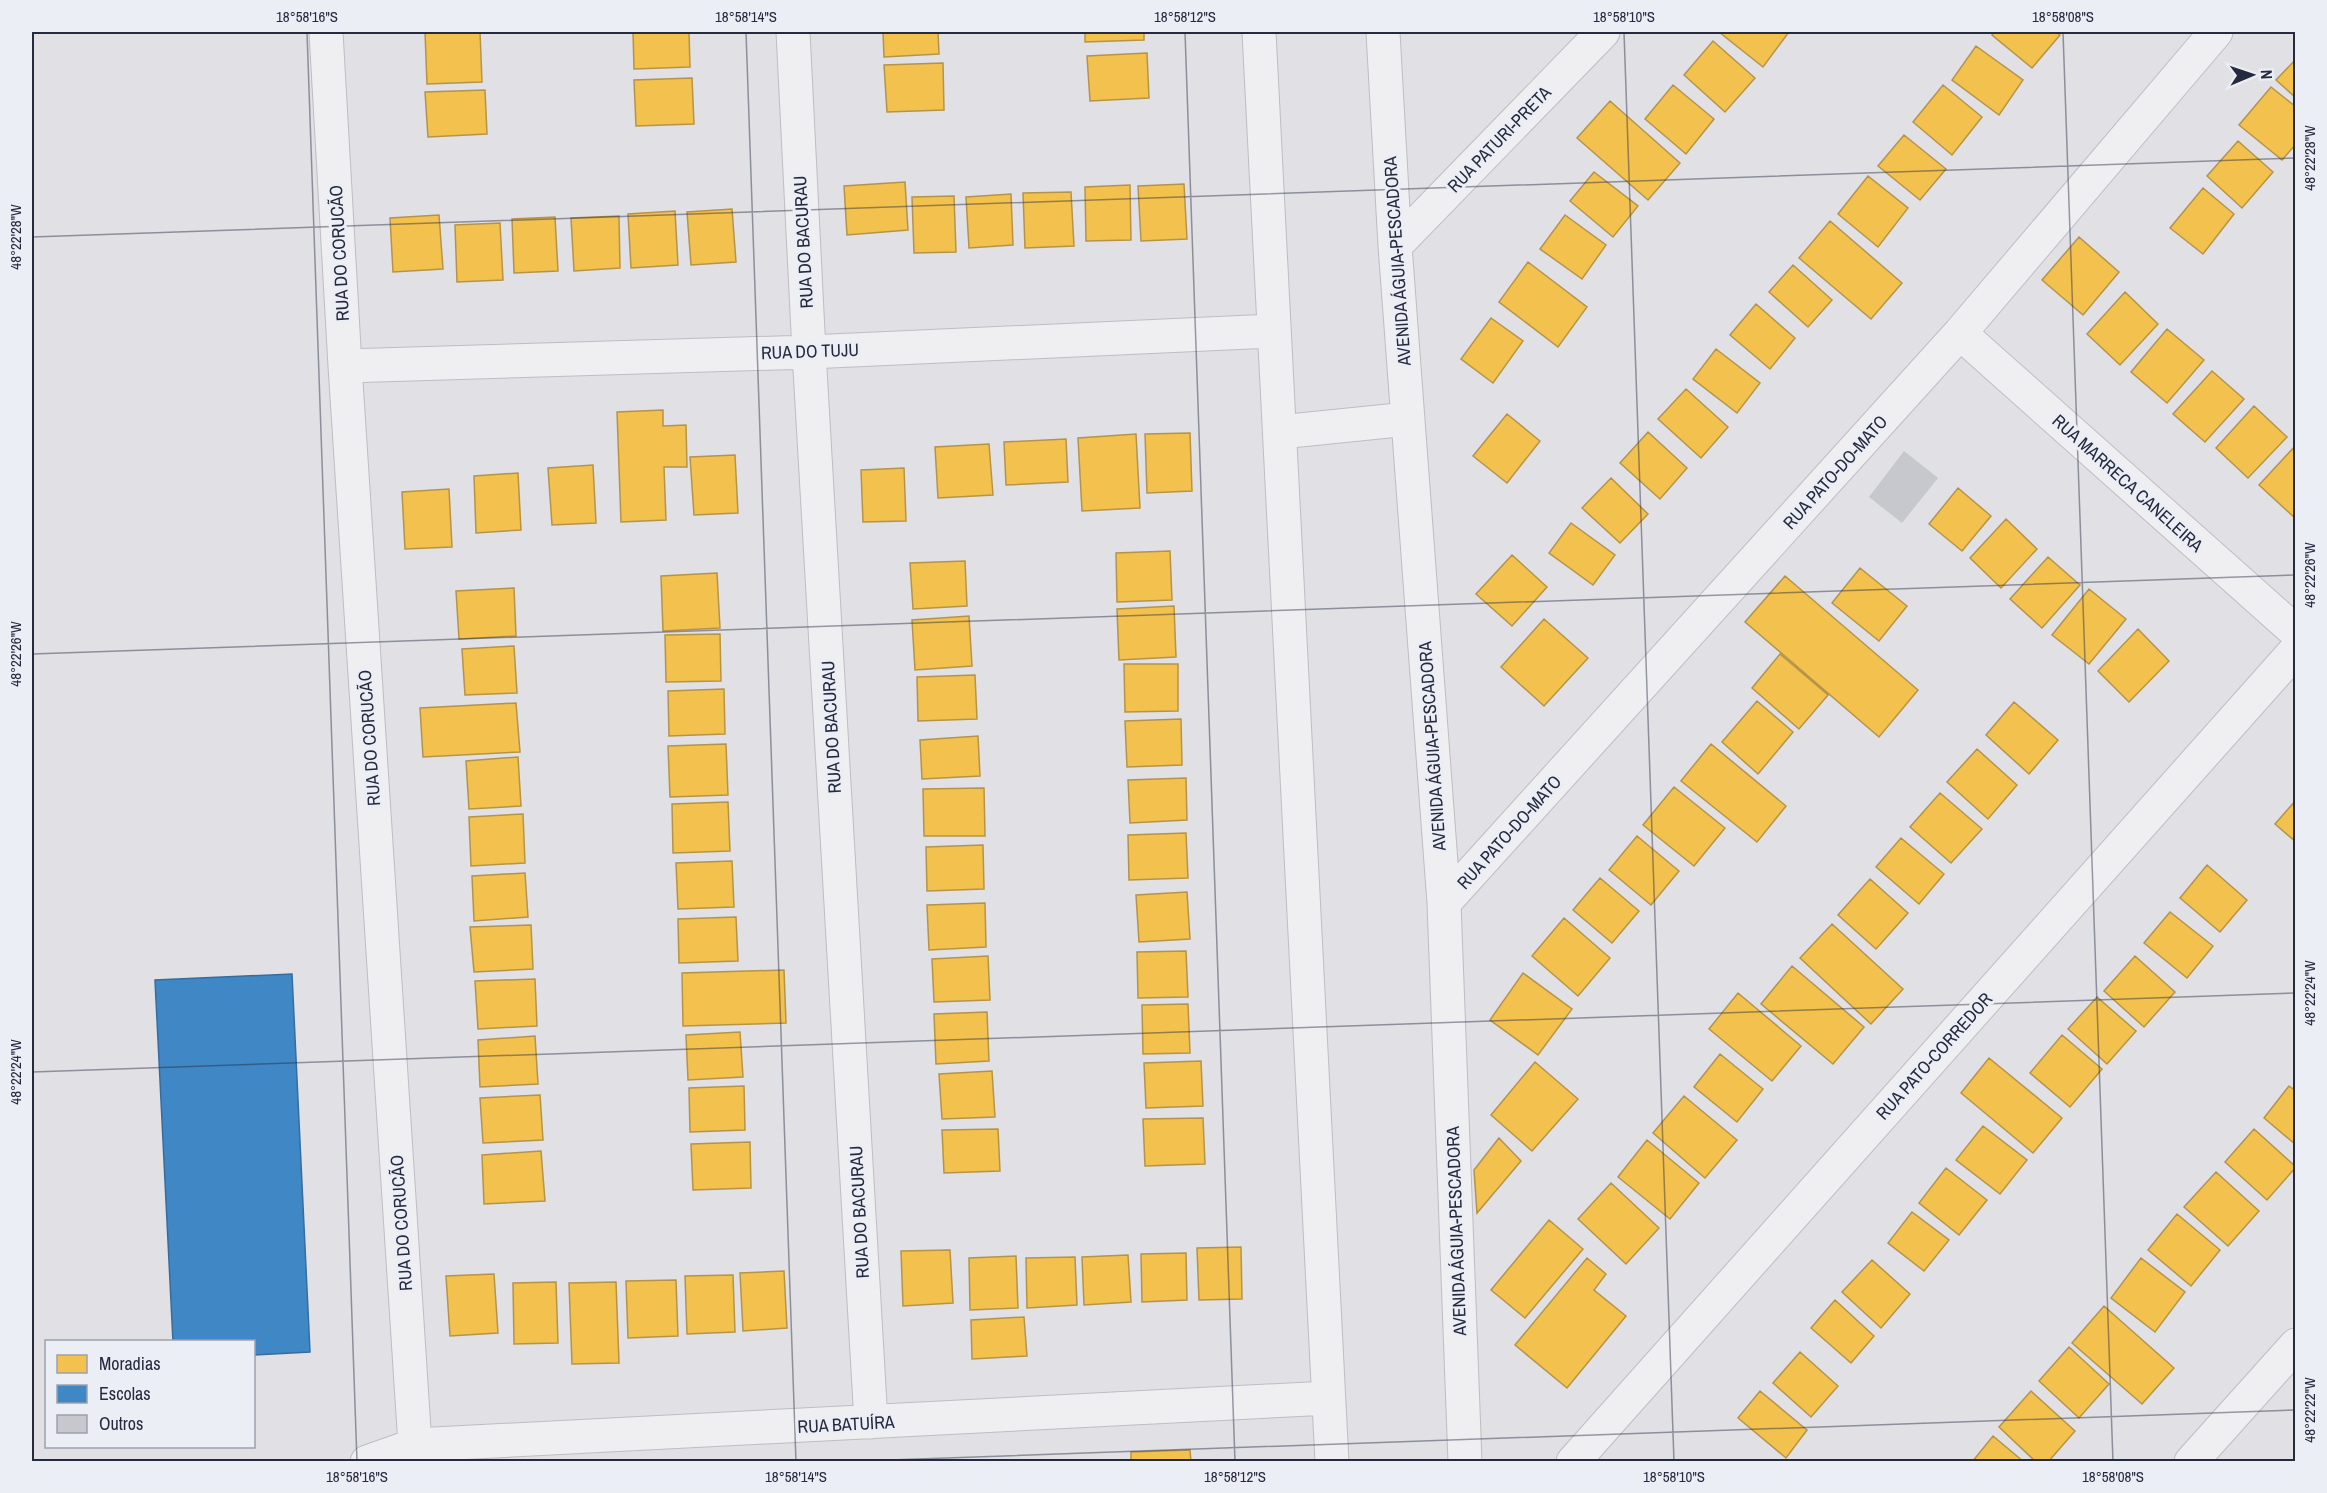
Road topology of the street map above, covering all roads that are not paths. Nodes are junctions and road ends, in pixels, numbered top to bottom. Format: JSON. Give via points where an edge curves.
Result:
{"nodes":[{"id":1,"x":326,"y":32,"type":"edge"},
{"id":2,"x":793,"y":32,"type":"edge"},
{"id":3,"x":1259,"y":32,"type":"edge"},
{"id":4,"x":1383,"y":32,"type":"edge"},
{"id":5,"x":1603,"y":32,"type":"edge"},
{"id":6,"x":2217,"y":32,"type":"edge"},
{"id":7,"x":1395,"y":246,"type":"junction"},
{"id":8,"x":1275,"y":331,"type":"junction"},
{"id":9,"x":1960,"y":333,"type":"junction"},
{"id":10,"x":809,"y":352,"type":"junction"},
{"id":11,"x":345,"y":366,"type":"junction"},
{"id":12,"x":1408,"y":419,"type":"junction"},
{"id":13,"x":1280,"y":432,"type":"junction"},
{"id":14,"x":2295,"y":632,"type":"edge"},
{"id":15,"x":2295,"y":650,"type":"edge"},
{"id":16,"x":1444,"y":903,"type":"junction"},
{"id":17,"x":2295,"y":1345,"type":"edge"},
{"id":18,"x":1328,"y":1398,"type":"junction"},
{"id":19,"x":871,"y":1422,"type":"junction"},
{"id":20,"x":415,"y":1445,"type":"junction"},
{"id":21,"x":367,"y":1461,"type":"edge"},
{"id":22,"x":1332,"y":1461,"type":"edge"},
{"id":23,"x":1465,"y":1461,"type":"edge"},
{"id":24,"x":1573,"y":1461,"type":"edge"},
{"id":25,"x":2191,"y":1461,"type":"edge"}],
"edges":[{"from":1,"to":11,"type":"street","name":"RUA DO CORUCÃO"},
{"from":2,"to":10,"type":"street","name":"RUA DO BACURAU"},
{"from":3,"to":8,"type":"street"},
{"from":4,"to":7,"type":"street","name":"AVENIDA ÁGUIA-PESCADORA"},
{"from":5,"to":7,"type":"street","name":"RUA PATURI-PRETA"},
{"from":6,"to":9,"type":"street","name":"RUA PATO-DO-MATO"},
{"from":7,"to":12,"type":"street","name":"AVENIDA ÁGUIA-PESCADORA"},
{"from":8,"to":10,"type":"street","name":"RUA DO TUJU"},
{"from":8,"to":13,"type":"street"},
{"from":9,"to":14,"type":"street","name":"RUA MARRECA CANELEIRA"},
{"from":9,"to":16,"type":"street","name":"RUA PATO-DO-MATO"},
{"from":10,"to":11,"type":"street","name":"RUA DO TUJU"},
{"from":10,"to":19,"type":"street","name":"RUA DO BACURAU"},
{"from":11,"to":20,"type":"street","name":"RUA DO CORUCÃO"},
{"from":12,"to":13,"type":"street"},
{"from":12,"to":16,"type":"street","name":"AVENIDA ÁGUIA-PESCADORA"},
{"from":13,"to":18,"type":"street"},
{"from":15,"to":24,"type":"street","name":"RUA PATO-CORREDOR"},
{"from":16,"to":23,"type":"street","name":"AVENIDA ÁGUIA-PESCADORA"},
{"from":17,"to":25,"type":"street"},
{"from":18,"to":19,"type":"street","name":"RUA BATUÍRA"},
{"from":18,"to":22,"type":"street"},
{"from":19,"to":20,"type":"street","name":"RUA BATUÍRA"},
{"from":20,"to":21,"type":"street","name":"RUA BATUÍRA"}]}
